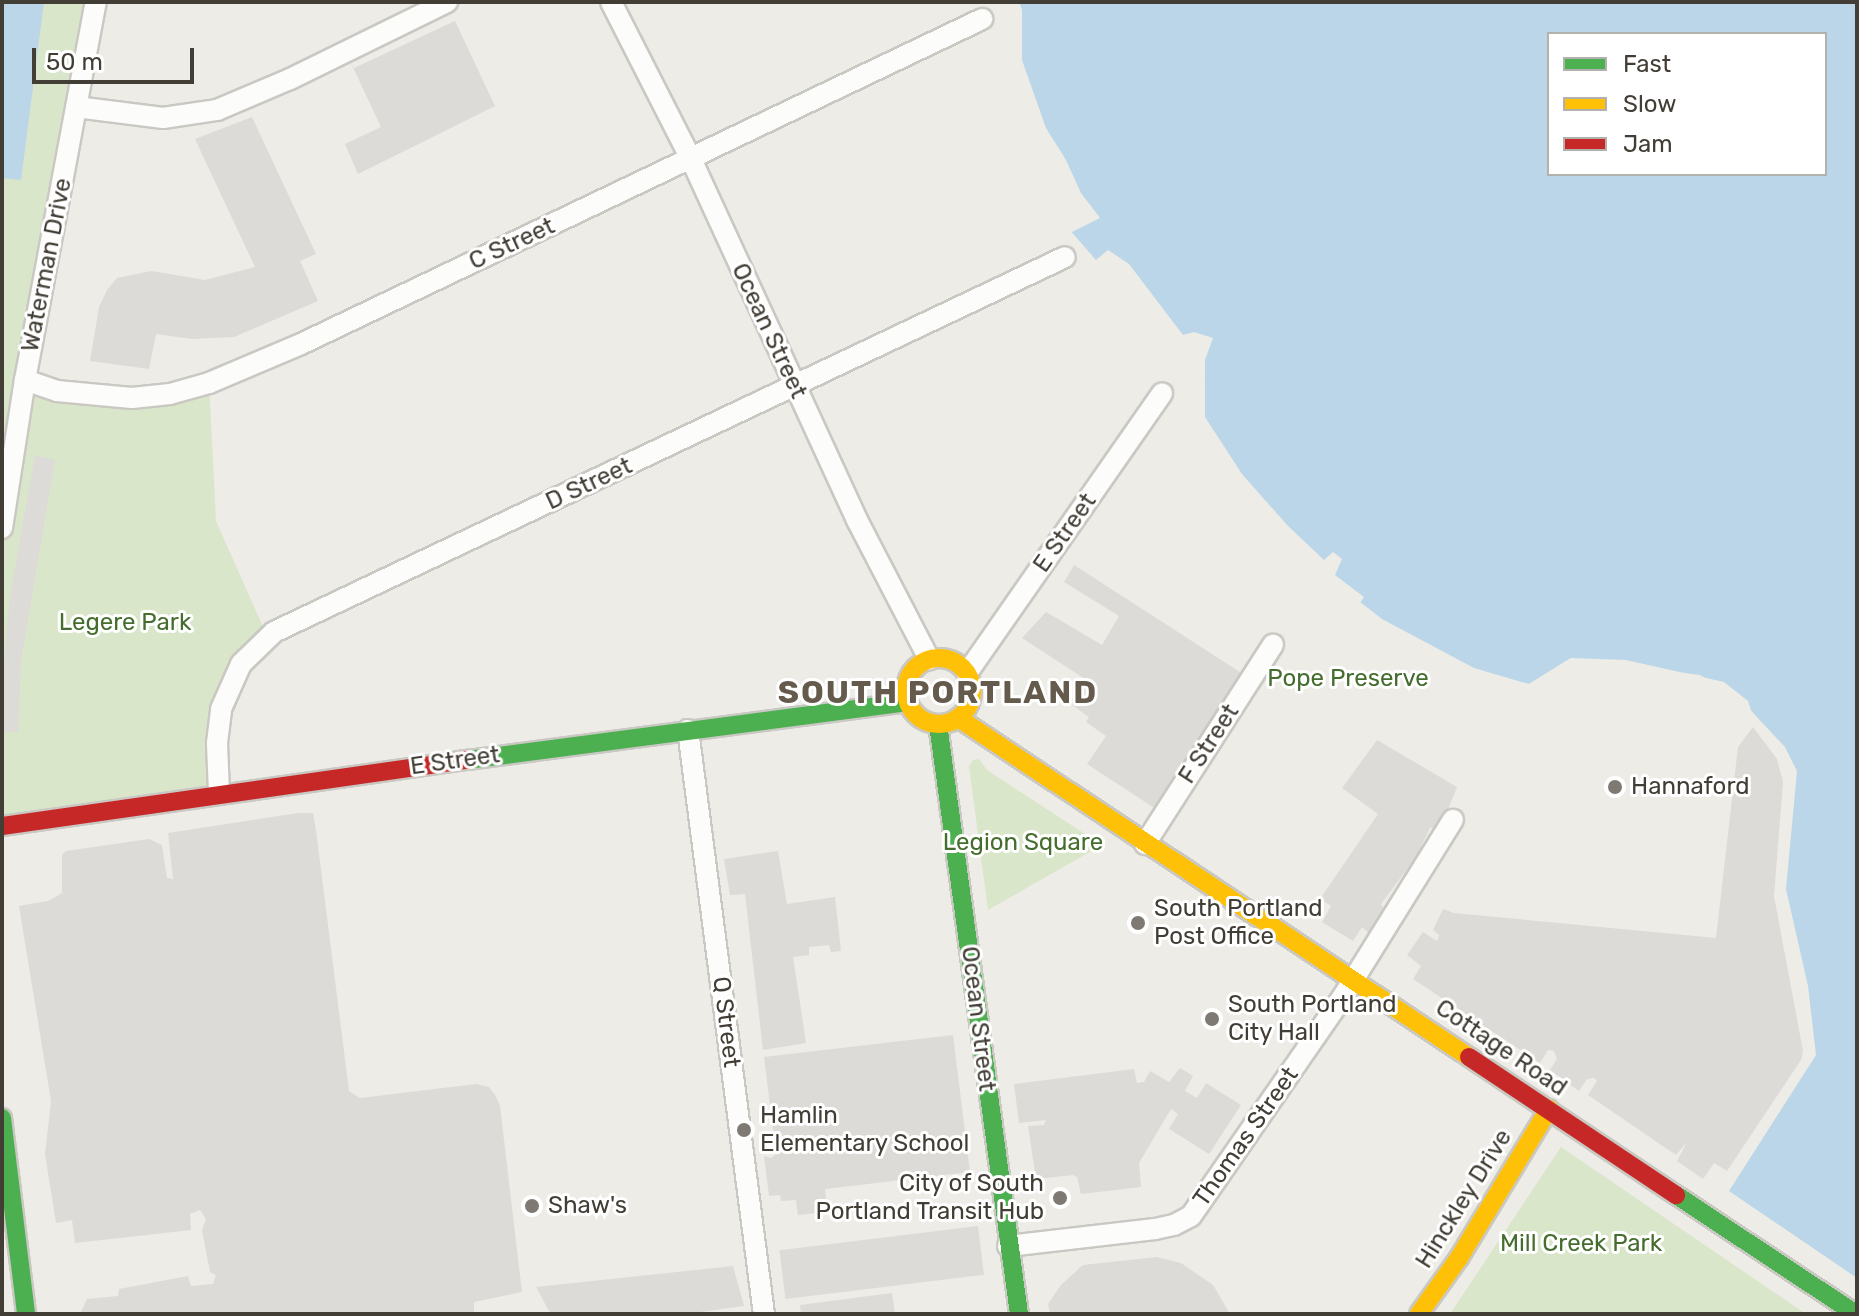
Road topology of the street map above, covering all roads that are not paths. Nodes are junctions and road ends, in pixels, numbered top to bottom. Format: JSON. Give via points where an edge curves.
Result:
{"nodes":[{"id":1,"x":96,"y":2,"type":"edge"},
{"id":2,"x":447,"y":2,"type":"edge"},
{"id":3,"x":611,"y":2,"type":"edge"},
{"id":4,"x":982,"y":19,"type":"dead end"},
{"id":5,"x":76,"y":107,"type":"junction"},
{"id":6,"x":691,"y":159,"type":"junction"},
{"id":7,"x":1065,"y":257,"type":"dead end"},
{"id":8,"x":25,"y":380,"type":"junction"},
{"id":9,"x":795,"y":387,"type":"junction"},
{"id":10,"x":1162,"y":393,"type":"dead end"},
{"id":11,"x":2,"y":528,"type":"edge"},
{"id":12,"x":1273,"y":645,"type":"dead end"},
{"id":13,"x":929,"y":659,"type":"junction"},
{"id":14,"x":967,"y":673,"type":"junction"},
{"id":15,"x":908,"y":702,"type":"junction"},
{"id":16,"x":958,"y":718,"type":"junction"},
{"id":17,"x":938,"y":724,"type":"junction"},
{"id":18,"x":688,"y":730,"type":"junction"},
{"id":19,"x":219,"y":793,"type":"junction"},
{"id":20,"x":1453,"y":820,"type":"dead end"},
{"id":21,"x":2,"y":826,"type":"edge"},
{"id":22,"x":1145,"y":844,"type":"junction"},
{"id":23,"x":1354,"y":979,"type":"junction"},
{"id":24,"x":1549,"y":1109,"type":"junction"},
{"id":25,"x":2,"y":1118,"type":"edge"},
{"id":26,"x":1008,"y":1246,"type":"junction"},
{"id":27,"x":12,"y":1281,"type":"edge"},
{"id":28,"x":26,"y":1314,"type":"edge"},
{"id":29,"x":764,"y":1314,"type":"edge"},
{"id":30,"x":1019,"y":1314,"type":"edge"},
{"id":31,"x":1419,"y":1314,"type":"edge"},
{"id":32,"x":1856,"y":1314,"type":"edge"}],
"edges":[{"from":1,"to":5,"type":"street","name":"Waterman Drive"},
{"from":2,"to":5,"type":"street","via":[[217,110],[163,118]]},
{"from":3,"to":6,"type":"street","name":"Ocean Street"},
{"from":4,"to":6,"type":"street","name":"C Street"},
{"from":5,"to":8,"type":"street","name":"Waterman Drive"},
{"from":6,"to":8,"type":"street","name":"C Street","via":[[209,383],[132,398],[57,391]]},
{"from":6,"to":9,"type":"street","name":"Ocean Street"},
{"from":7,"to":9,"type":"street","name":"D Street"},
{"from":8,"to":11,"type":"street","name":"Waterman Drive"},
{"from":9,"to":13,"type":"street","name":"Ocean Street"},
{"from":9,"to":19,"type":"street","name":"D Street","via":[[274,632],[241,664],[221,709]]},
{"from":10,"to":14,"type":"street","name":"E Street"},
{"from":12,"to":22,"type":"street","name":"F Street"},
{"from":13,"to":14,"type":"street","via":[[951,660]]},
{"from":13,"to":15,"type":"street","via":[[912,672]]},
{"from":14,"to":16,"type":"street","via":[[973,692]]},
{"from":15,"to":17,"type":"street","via":[[920,718]]},
{"from":15,"to":18,"type":"street","name":"E Street"},
{"from":16,"to":17,"type":"street"},
{"from":16,"to":22,"type":"street","name":"Cottage Road"},
{"from":17,"to":26,"type":"street","name":"Ocean Street"},
{"from":18,"to":19,"type":"street","name":"E Street"},
{"from":18,"to":29,"type":"street","name":"Q Street"},
{"from":19,"to":21,"type":"street","name":"E Street"},
{"from":20,"to":23,"type":"street","name":"Thomas Street"},
{"from":22,"to":23,"type":"street","name":"Cottage Road"},
{"from":23,"to":24,"type":"street","name":"Cottage Road"},
{"from":23,"to":26,"type":"street","name":"Thomas Street","via":[[1191,1216],[1155,1229]]},
{"from":24,"to":31,"type":"street","name":"Hinckley Drive"},
{"from":24,"to":32,"type":"street","name":"Cottage Road"},
{"from":25,"to":27,"type":"street"},
{"from":26,"to":30,"type":"street","name":"Ocean Street"},
{"from":27,"to":28,"type":"street"}]}
